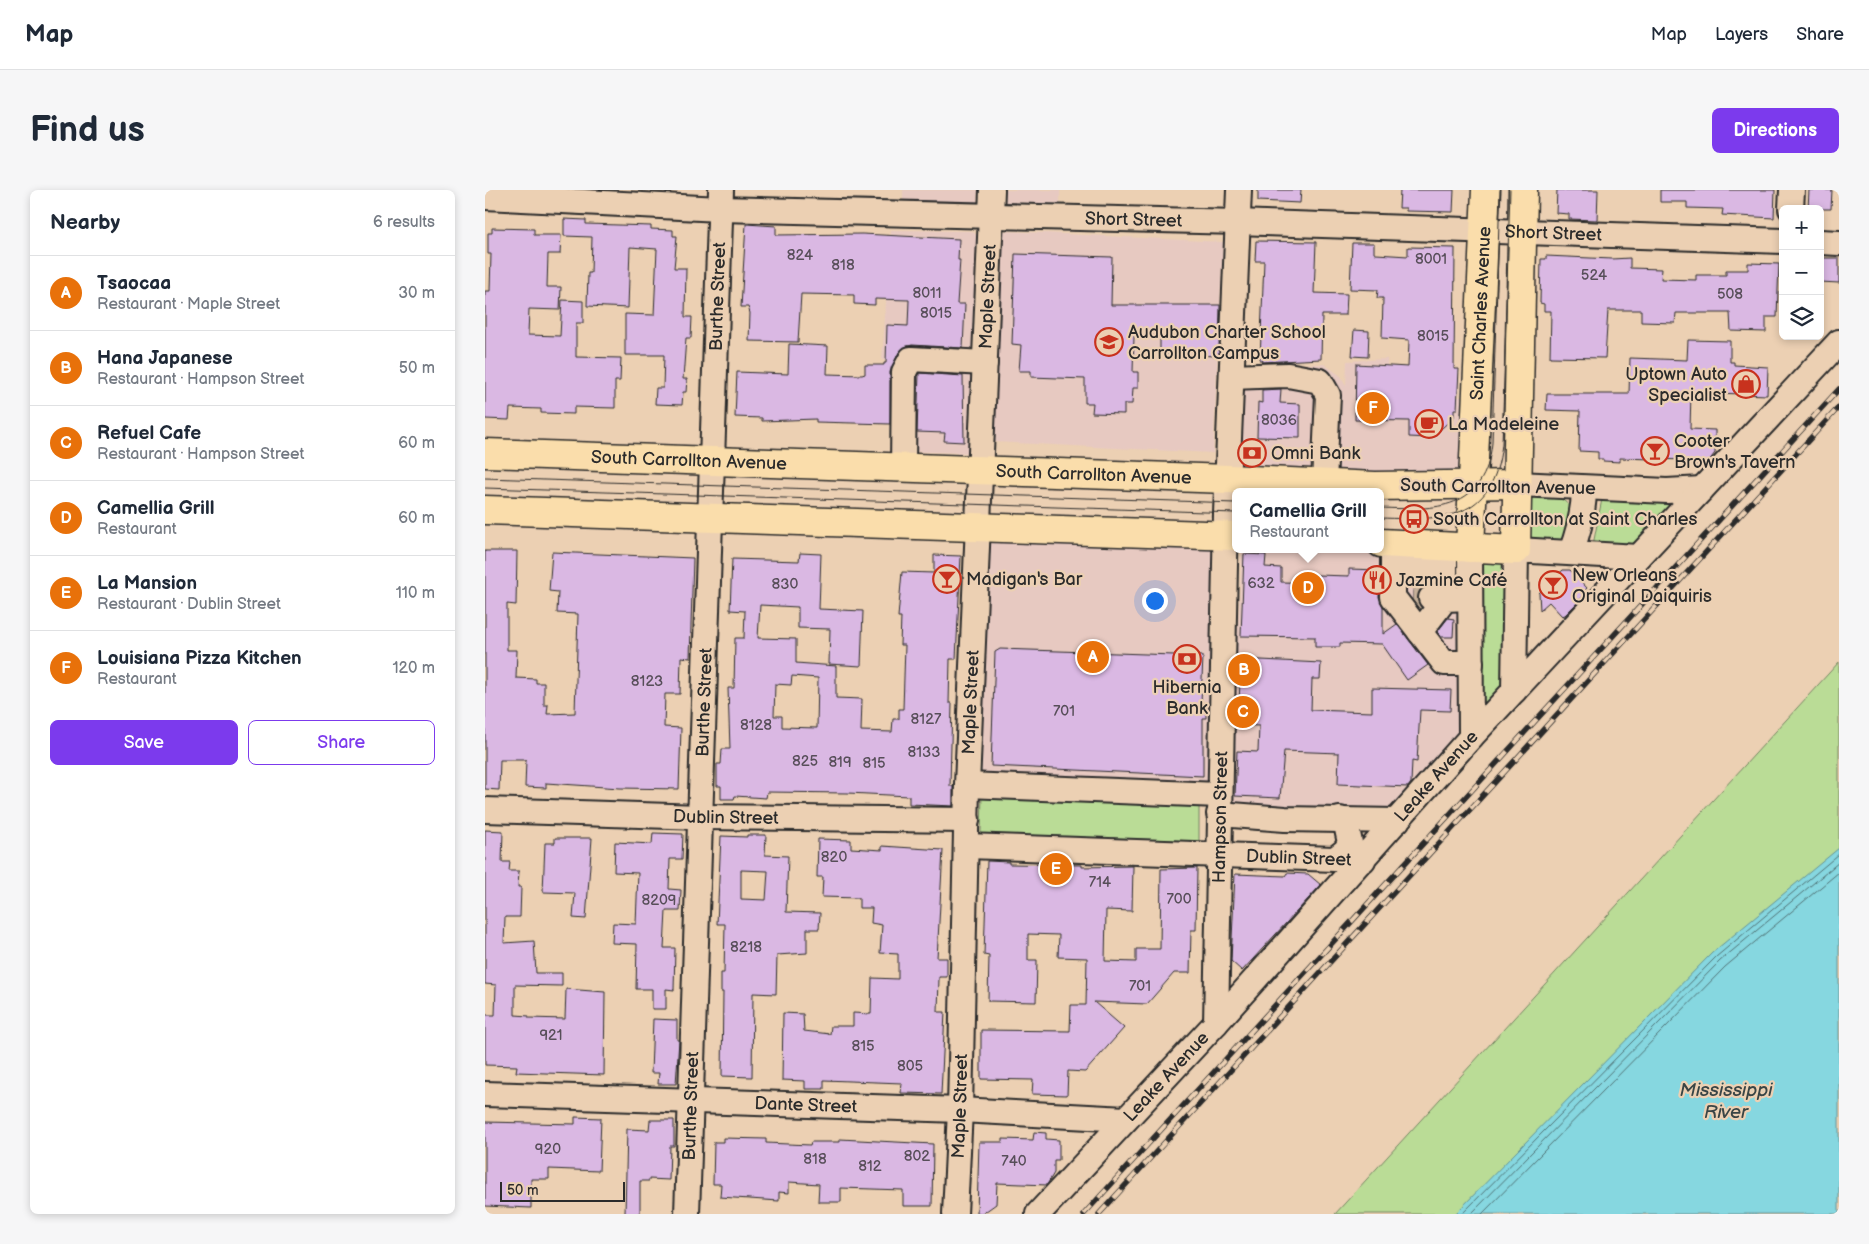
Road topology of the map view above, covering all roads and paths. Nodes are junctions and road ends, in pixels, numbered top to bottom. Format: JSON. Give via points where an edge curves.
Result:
{"nodes":[{"id":1,"x":992,"y":190,"type":"edge"},
{"id":2,"x":1239,"y":190,"type":"edge"},
{"id":3,"x":1486,"y":190,"type":"edge"},
{"id":4,"x":1523,"y":190,"type":"edge"},
{"id":5,"x":1791,"y":190,"type":"edge"},
{"id":6,"x":485,"y":197,"type":"edge"},
{"id":7,"x":721,"y":200,"type":"edge"},
{"id":8,"x":1791,"y":205,"type":"edge"},
{"id":9,"x":991,"y":216,"type":"junction"},
{"id":10,"x":1238,"y":222,"type":"junction"},
{"id":11,"x":1484,"y":231,"type":"junction"},
{"id":12,"x":1521,"y":233,"type":"junction"},
{"id":13,"x":1779,"y":241,"type":"edge"},
{"id":14,"x":1824,"y":242,"type":"edge"},
{"id":15,"x":1839,"y":243,"type":"edge"},
{"id":16,"x":1839,"y":342,"type":"edge"},
{"id":17,"x":985,"y":363,"type":"junction"},
{"id":18,"x":1232,"y":377,"type":"junction"},
{"id":19,"x":485,"y":453,"type":"edge"},
{"id":20,"x":713,"y":461,"type":"junction"},
{"id":21,"x":903,"y":468,"type":"junction"},
{"id":22,"x":981,"y":470,"type":"junction"},
{"id":23,"x":1228,"y":479,"type":"junction"},
{"id":24,"x":1324,"y":484,"type":"junction"},
{"id":25,"x":1474,"y":484,"type":"junction"},
{"id":26,"x":1517,"y":484,"type":"junction"},
{"id":27,"x":1584,"y":488,"type":"junction"},
{"id":28,"x":1701,"y":489,"type":"junction"},
{"id":29,"x":485,"y":510,"type":"edge"},
{"id":30,"x":711,"y":518,"type":"junction"},
{"id":31,"x":979,"y":527,"type":"junction"},
{"id":32,"x":1231,"y":536,"type":"edge"},
{"id":33,"x":1516,"y":550,"type":"junction"},
{"id":34,"x":1389,"y":552,"type":"edge"},
{"id":35,"x":1571,"y":552,"type":"junction"},
{"id":36,"x":1453,"y":555,"type":"junction"},
{"id":37,"x":1638,"y":557,"type":"junction"},
{"id":38,"x":1435,"y":598,"type":"junction"},
{"id":39,"x":1420,"y":632,"type":"junction"},
{"id":40,"x":1444,"y":663,"type":"junction"},
{"id":41,"x":1471,"y":663,"type":"junction"},
{"id":42,"x":1514,"y":691,"type":"junction"},
{"id":43,"x":1471,"y":737,"type":"junction"},
{"id":44,"x":967,"y":785,"type":"junction"},
{"id":45,"x":1219,"y":805,"type":"junction"},
{"id":46,"x":485,"y":810,"type":"edge"},
{"id":47,"x":701,"y":817,"type":"junction"},
{"id":48,"x":1340,"y":819,"type":"junction"},
{"id":49,"x":1397,"y":821,"type":"junction"},
{"id":50,"x":967,"y":832,"type":"junction"},
{"id":51,"x":1219,"y":853,"type":"junction"},
{"id":52,"x":1336,"y":858,"type":"junction"},
{"id":53,"x":1363,"y":860,"type":"junction"},
{"id":54,"x":1216,"y":1023,"type":"junction"},
{"id":55,"x":485,"y":1094,"type":"edge"},
{"id":56,"x":691,"y":1101,"type":"junction"},
{"id":57,"x":960,"y":1110,"type":"junction"},
{"id":58,"x":1126,"y":1119,"type":"junction"},
{"id":59,"x":687,"y":1214,"type":"edge"},
{"id":60,"x":955,"y":1214,"type":"edge"},
{"id":61,"x":1038,"y":1214,"type":"edge"}],
"edges":[{"from":1,"to":9,"type":"street","name":"Maple Street"},
{"from":2,"to":10,"type":"street","name":"Hampson Street"},
{"from":3,"to":11,"type":"main road","name":"Saint Charles Avenue"},
{"from":4,"to":12,"type":"main road"},
{"from":5,"to":8,"type":"street"},
{"from":6,"to":7,"type":"street","name":"Short Street"},
{"from":7,"to":9,"type":"street","name":"Short Street"},
{"from":7,"to":20,"type":"street","name":"Burthe Street"},
{"from":9,"to":10,"type":"street","name":"Short Street"},
{"from":9,"to":17,"type":"street","name":"Maple Street"},
{"from":10,"to":11,"type":"street","name":"Short Street"},
{"from":10,"to":18,"type":"street","name":"Hampson Street"},
{"from":11,"to":12,"type":"street","name":"Short Street"},
{"from":11,"to":25,"type":"main road","name":"Saint Charles Avenue"},
{"from":12,"to":13,"type":"street","name":"Short Street"},
{"from":12,"to":26,"type":"main road"},
{"from":14,"to":15,"type":"street"},
{"from":16,"to":28,"type":"street","name":"Leake Avenue"},
{"from":17,"to":21,"type":"street","via":[[911,359],[904,372]]},
{"from":17,"to":22,"type":"street","name":"Maple Street"},
{"from":18,"to":23,"type":"street","name":"Hampson Street"},
{"from":18,"to":24,"type":"street","via":[[1289,375],[1319,381],[1328,395]]},
{"from":19,"to":20,"type":"main road","name":"South Carrollton Avenue"},
{"from":20,"to":21,"type":"main road","name":"South Carrollton Avenue"},
{"from":20,"to":30,"type":"street","name":"Burthe Street"},
{"from":21,"to":22,"type":"main road","name":"South Carrollton Avenue"},
{"from":22,"to":23,"type":"main road","name":"South Carrollton Avenue"},
{"from":22,"to":31,"type":"street","name":"Maple Street"},
{"from":23,"to":24,"type":"main road","name":"South Carrollton Avenue"},
{"from":23,"to":32,"type":"street","name":"Hampson Street"},
{"from":24,"to":25,"type":"main road","name":"South Carrollton Avenue"},
{"from":25,"to":26,"type":"main road","name":"South Carrollton Avenue"},
{"from":25,"to":36,"type":"main road","name":"Saint Charles Avenue"},
{"from":26,"to":27,"type":"street","name":"South Carrollton Avenue"},
{"from":26,"to":33,"type":"main road"},
{"from":27,"to":28,"type":"street","name":"South Carrollton Avenue","via":[[1667,492]]},
{"from":27,"to":35,"type":"street","via":[[1579,532]]},
{"from":28,"to":37,"type":"street","name":"Leake Avenue"},
{"from":29,"to":30,"type":"main road"},
{"from":30,"to":31,"type":"main road"},
{"from":30,"to":47,"type":"street","name":"Burthe Street"},
{"from":31,"to":32,"type":"main road"},
{"from":31,"to":44,"type":"street","name":"Maple Street"},
{"from":32,"to":45,"type":"street","name":"Hampson Street"},
{"from":33,"to":35,"type":"street"},
{"from":33,"to":36,"type":"main road"},
{"from":33,"to":42,"type":"street"},
{"from":34,"to":36,"type":"main road"},
{"from":34,"to":38,"type":"street"},
{"from":35,"to":37,"type":"street"},
{"from":36,"to":38,"type":"street","name":"Saint Charles Avenue"},
{"from":36,"to":38,"type":"street"},
{"from":37,"to":42,"type":"street","name":"Leake Avenue"},
{"from":38,"to":39,"type":"street"},
{"from":38,"to":39,"type":"street"},
{"from":38,"to":40,"type":"street","via":[[1455,638]]},
{"from":38,"to":41,"type":"street","name":"Saint Charles Avenue"},
{"from":39,"to":40,"type":"street"},
{"from":40,"to":41,"type":"street"},
{"from":41,"to":43,"type":"street","name":"Saint Charles Avenue"},
{"from":42,"to":43,"type":"street","name":"Leake Avenue"},
{"from":43,"to":49,"type":"street","name":"Leake Avenue"},
{"from":44,"to":45,"type":"street"},
{"from":44,"to":50,"type":"street","name":"Maple Street"},
{"from":45,"to":48,"type":"street","via":[[1285,819]]},
{"from":45,"to":51,"type":"street","name":"Hampson Street"},
{"from":46,"to":47,"type":"street","name":"Dublin Street"},
{"from":47,"to":50,"type":"street","name":"Dublin Street"},
{"from":47,"to":56,"type":"street","name":"Burthe Street"},
{"from":48,"to":49,"type":"street"},
{"from":48,"to":52,"type":"street","via":[[1346,824],[1350,843]]},
{"from":49,"to":53,"type":"street","name":"Leake Avenue"},
{"from":50,"to":51,"type":"street","name":"Dublin Street"},
{"from":50,"to":57,"type":"street","name":"Maple Street"},
{"from":51,"to":52,"type":"street","name":"Dublin Street"},
{"from":51,"to":54,"type":"street","name":"Hampson Street"},
{"from":52,"to":53,"type":"street","name":"Dublin Street"},
{"from":53,"to":54,"type":"street","name":"Leake Avenue"},
{"from":54,"to":58,"type":"street","name":"Leake Avenue"},
{"from":55,"to":56,"type":"street","name":"Dante Street"},
{"from":56,"to":57,"type":"street","name":"Dante Street"},
{"from":56,"to":59,"type":"street","name":"Burthe Street"},
{"from":57,"to":58,"type":"street","name":"Dante Street"},
{"from":57,"to":60,"type":"street","name":"Maple Street"},
{"from":58,"to":61,"type":"street","name":"Leake Avenue"}]}
